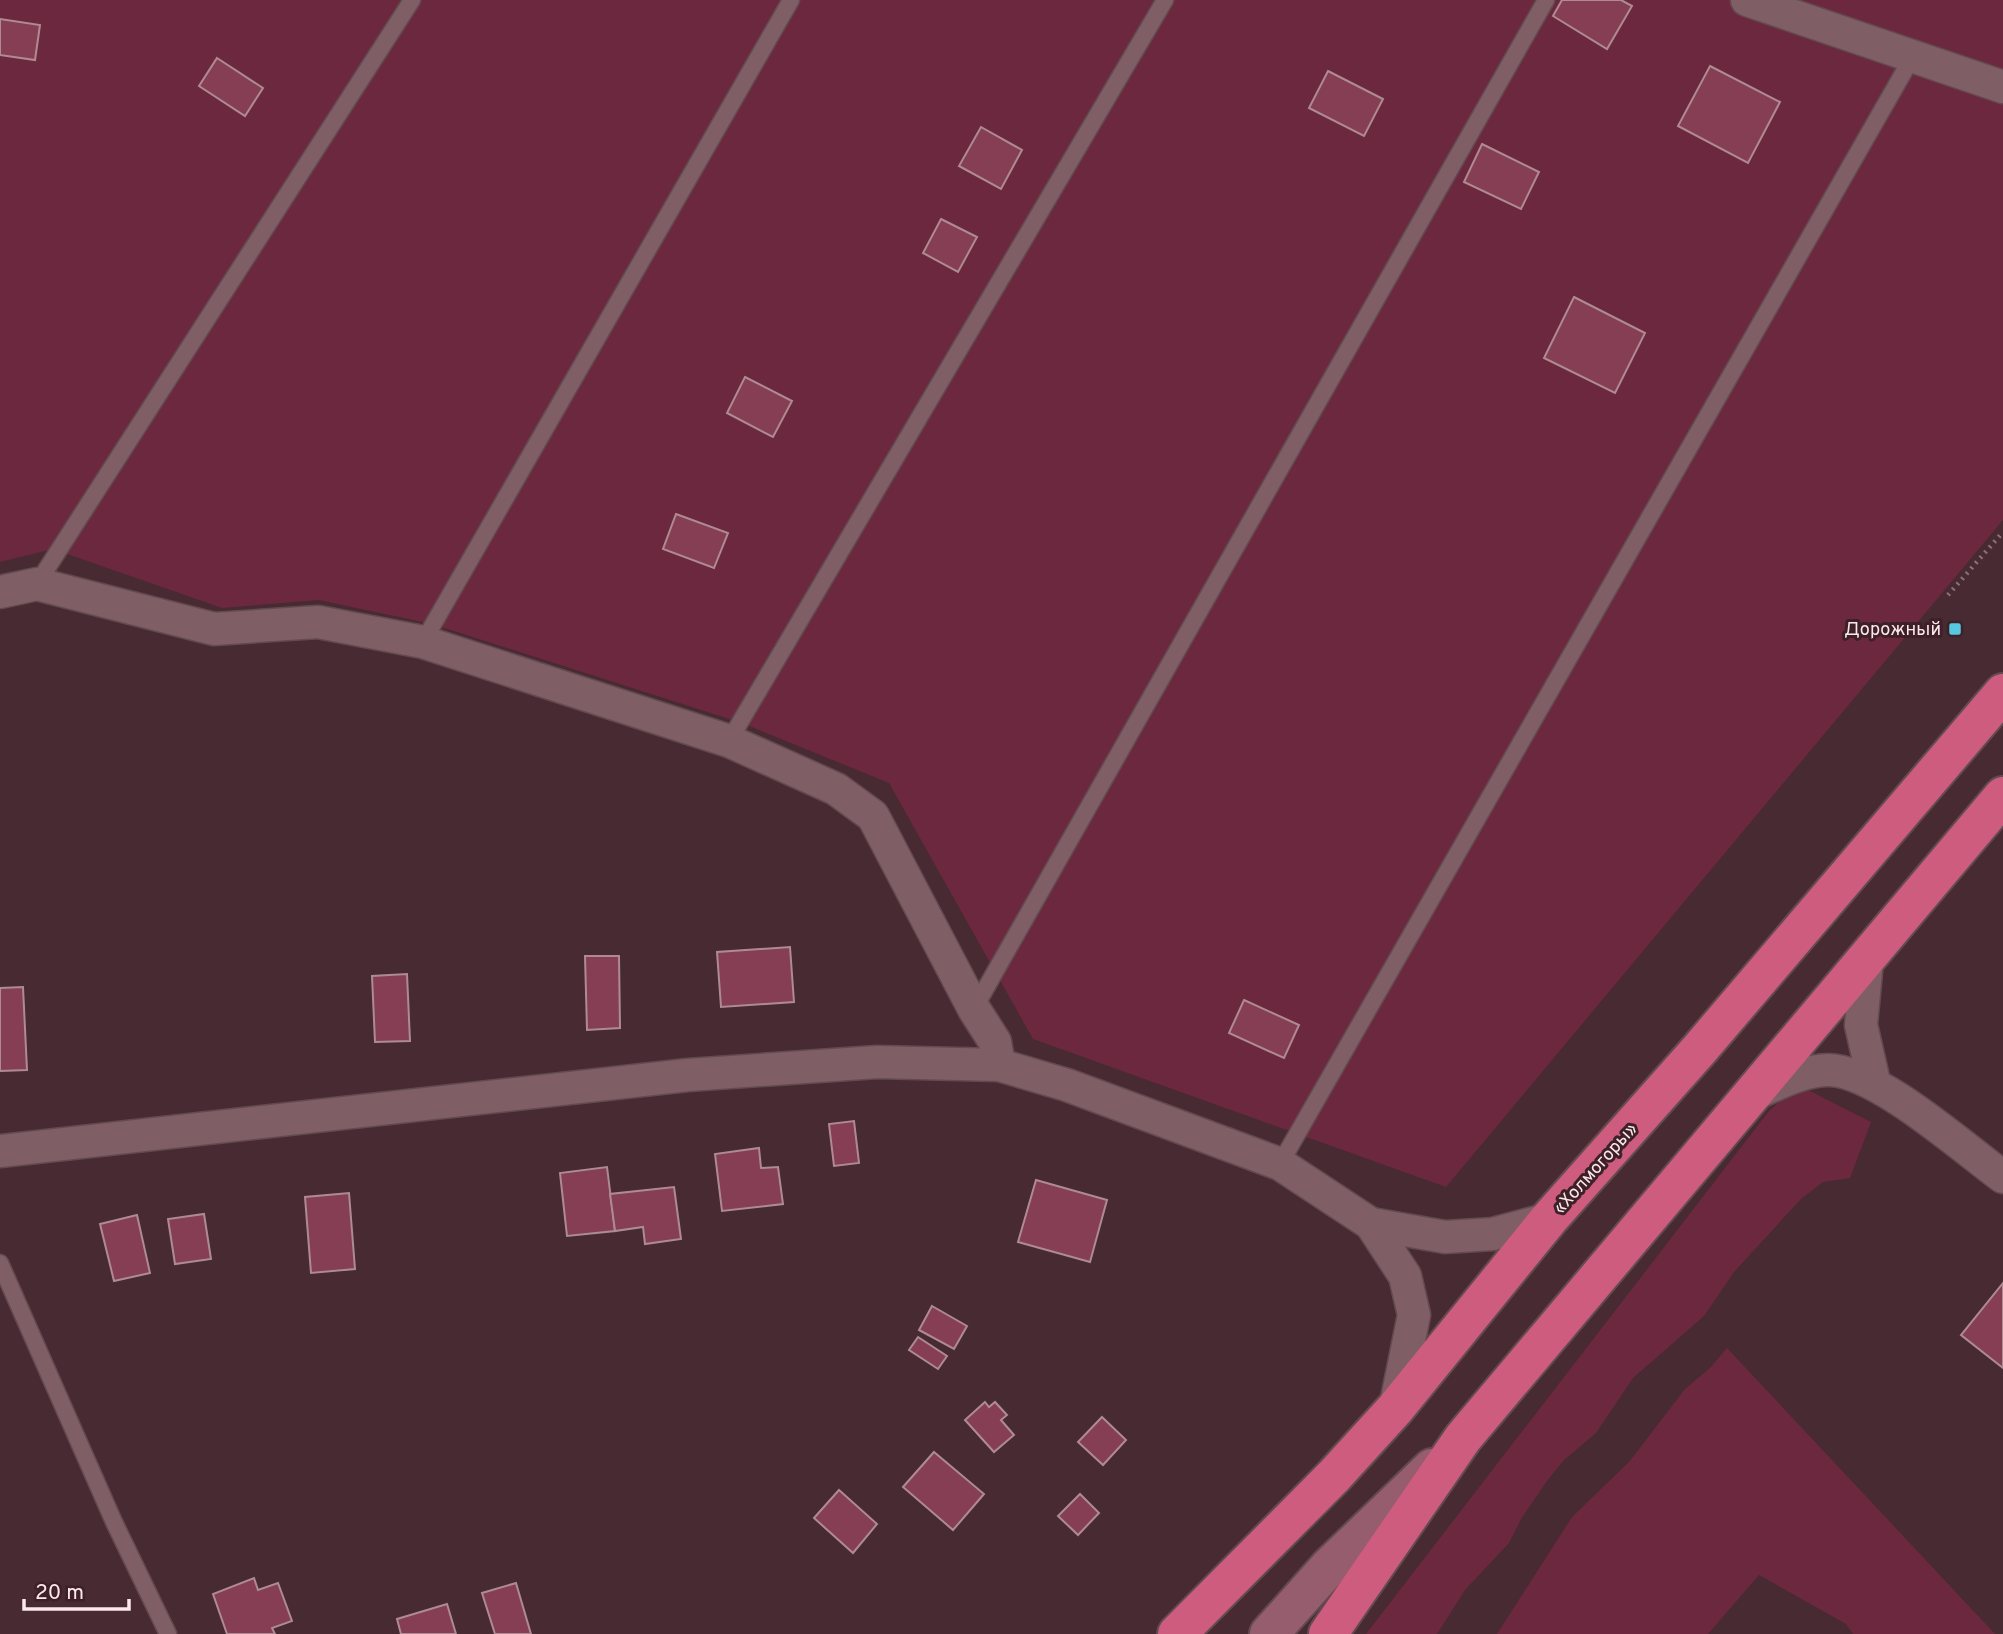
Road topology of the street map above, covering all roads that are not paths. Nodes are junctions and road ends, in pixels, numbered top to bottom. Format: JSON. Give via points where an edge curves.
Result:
{"nodes":[{"id":1,"x":412,"y":0,"type":"edge"},
{"id":2,"x":791,"y":0,"type":"edge"},
{"id":3,"x":1165,"y":0,"type":"edge"},
{"id":4,"x":1546,"y":0,"type":"edge"},
{"id":5,"x":1747,"y":0,"type":"edge"},
{"id":6,"x":1913,"y":56,"type":"junction"},
{"id":7,"x":2003,"y":87,"type":"edge"},
{"id":8,"x":37,"y":584,"type":"junction"},
{"id":9,"x":0,"y":592,"type":"edge"},
{"id":10,"x":423,"y":642,"type":"junction"},
{"id":11,"x":2003,"y":692,"type":"edge"},
{"id":12,"x":729,"y":741,"type":"junction"},
{"id":13,"x":2003,"y":796,"type":"edge"},
{"id":14,"x":1867,"y":961,"type":"junction"},
{"id":15,"x":974,"y":1009,"type":"junction"},
{"id":16,"x":999,"y":1065,"type":"junction"},
{"id":17,"x":1874,"y":1083,"type":"junction"},
{"id":18,"x":1752,"y":1095,"type":"junction"},
{"id":19,"x":0,"y":1151,"type":"edge"},
{"id":20,"x":1280,"y":1164,"type":"junction"},
{"id":21,"x":2003,"y":1177,"type":"edge"},
{"id":22,"x":1549,"y":1219,"type":"junction"},
{"id":23,"x":1371,"y":1224,"type":"junction"},
{"id":24,"x":0,"y":1263,"type":"edge"},
{"id":25,"x":1395,"y":1409,"type":"junction"},
{"id":26,"x":1462,"y":1438,"type":"junction"},
{"id":27,"x":1335,"y":1476,"type":"junction"},
{"id":28,"x":168,"y":1634,"type":"edge"},
{"id":29,"x":1177,"y":1634,"type":"edge"},
{"id":30,"x":1198,"y":1634,"type":"edge"},
{"id":31,"x":1269,"y":1634,"type":"edge"},
{"id":32,"x":1328,"y":1634,"type":"edge"}],
"edges":[{"from":1,"to":8,"type":"lane"},
{"from":2,"to":10,"type":"lane"},
{"from":3,"to":12,"type":"lane"},
{"from":4,"to":15,"type":"lane"},
{"from":5,"to":6,"type":"street"},
{"from":6,"to":7,"type":"street"},
{"from":6,"to":20,"type":"lane"},
{"from":8,"to":9,"type":"street"},
{"from":8,"to":10,"type":"street","via":[[214,629],[318,622]]},
{"from":10,"to":12,"type":"street"},
{"from":11,"to":22,"type":"highway","name":"«Холмогоры»"},
{"from":12,"to":15,"type":"street","via":[[836,789],[873,816]]},
{"from":13,"to":14,"type":"highway"},
{"from":14,"to":17,"type":"street","via":[[1861,1025]]},
{"from":14,"to":18,"type":"highway"},
{"from":15,"to":16,"type":"street","via":[[995,1042]]},
{"from":16,"to":19,"type":"street","via":[[877,1062],[688,1075]]},
{"from":16,"to":20,"type":"street","via":[[1067,1085]]},
{"from":17,"to":18,"type":"street","via":[[1827,1070],[1797,1076]]},
{"from":17,"to":21,"type":"street"},
{"from":18,"to":26,"type":"highway"},
{"from":20,"to":23,"type":"street"},
{"from":22,"to":23,"type":"street","via":[[1493,1234],[1444,1237]]},
{"from":22,"to":25,"type":"highway","name":"«Холмогоры»"},
{"from":23,"to":25,"type":"street","via":[[1405,1276],[1414,1315]]},
{"from":24,"to":28,"type":"lane"},
{"from":25,"to":27,"type":"highway","name":"«Холмогоры»"},
{"from":26,"to":31,"type":"main road","via":[[1329,1567]]},
{"from":26,"to":32,"type":"highway"},
{"from":27,"to":29,"type":"highway","name":"«Холмогоры»"},
{"from":27,"to":30,"type":"main road"}]}
